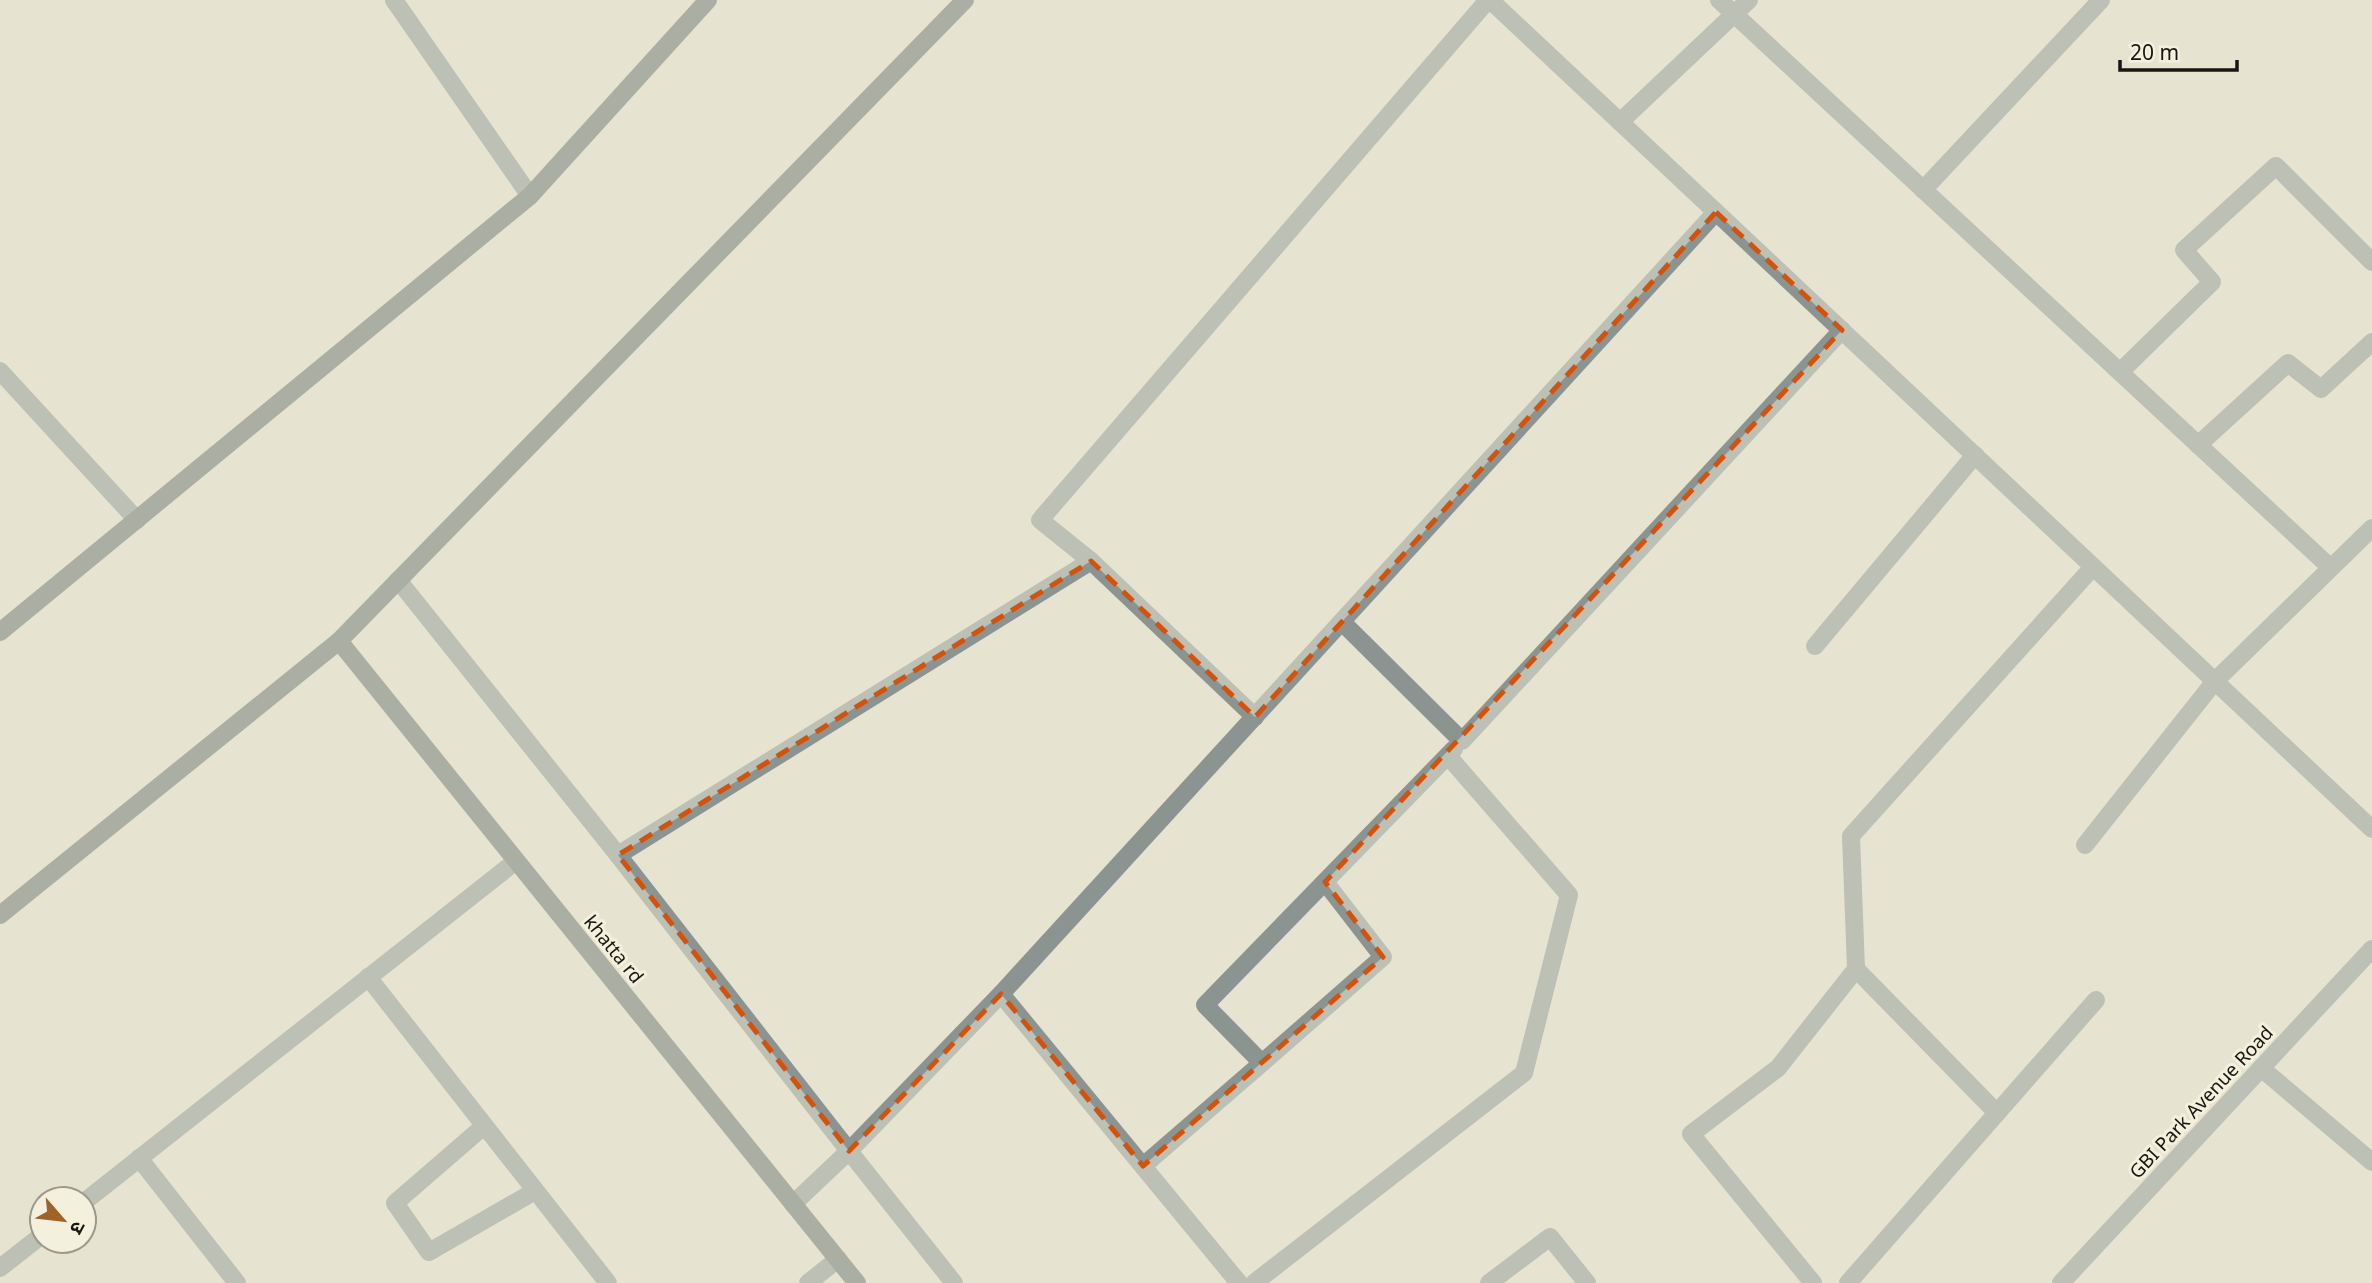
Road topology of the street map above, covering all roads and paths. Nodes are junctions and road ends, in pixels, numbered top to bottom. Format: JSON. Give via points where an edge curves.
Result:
{"nodes":[{"id":1,"x":394,"y":0,"type":"edge"},
{"id":2,"x":708,"y":0,"type":"edge"},
{"id":3,"x":965,"y":0,"type":"edge"},
{"id":4,"x":1489,"y":0,"type":"edge"},
{"id":5,"x":1719,"y":0,"type":"edge"},
{"id":6,"x":1749,"y":0,"type":"edge"},
{"id":7,"x":2101,"y":0,"type":"edge"},
{"id":8,"x":1734,"y":14,"type":"junction"},
{"id":9,"x":1620,"y":122,"type":"junction"},
{"id":10,"x":1923,"y":190,"type":"junction"},
{"id":11,"x":530,"y":197,"type":"junction"},
{"id":12,"x":1716,"y":212,"type":"junction"},
{"id":13,"x":2372,"y":262,"type":"edge"},
{"id":14,"x":1842,"y":330,"type":"junction"},
{"id":15,"x":2372,"y":342,"type":"edge"},
{"id":16,"x":0,"y":371,"type":"edge"},
{"id":17,"x":2120,"y":372,"type":"junction"},
{"id":18,"x":2198,"y":445,"type":"junction"},
{"id":19,"x":1975,"y":456,"type":"junction"},
{"id":20,"x":136,"y":520,"type":"junction"},
{"id":21,"x":2372,"y":528,"type":"edge"},
{"id":22,"x":1091,"y":561,"type":"junction"},
{"id":23,"x":2094,"y":567,"type":"junction"},
{"id":24,"x":2331,"y":568,"type":"junction"},
{"id":25,"x":398,"y":580,"type":"junction"},
{"id":26,"x":1342,"y":622,"type":"junction"},
{"id":27,"x":0,"y":632,"type":"edge"},
{"id":28,"x":339,"y":641,"type":"junction"},
{"id":29,"x":1815,"y":646,"type":"dead end"},
{"id":30,"x":2215,"y":681,"type":"junction"},
{"id":31,"x":1255,"y":717,"type":"junction"},
{"id":32,"x":1462,"y":741,"type":"junction"},
{"id":33,"x":1448,"y":756,"type":"junction"},
{"id":34,"x":2372,"y":829,"type":"edge"},
{"id":35,"x":2085,"y":845,"type":"dead end"},
{"id":36,"x":618,"y":855,"type":"junction"},
{"id":37,"x":516,"y":861,"type":"junction"},
{"id":38,"x":1325,"y":882,"type":"junction"},
{"id":39,"x":0,"y":915,"type":"edge"},
{"id":40,"x":2372,"y":949,"type":"edge"},
{"id":41,"x":1856,"y":969,"type":"junction"},
{"id":42,"x":368,"y":977,"type":"junction"},
{"id":43,"x":1001,"y":994,"type":"junction"},
{"id":44,"x":2096,"y":1000,"type":"dead end"},
{"id":45,"x":1262,"y":1063,"type":"junction"},
{"id":46,"x":2261,"y":1068,"type":"junction"},
{"id":47,"x":1997,"y":1113,"type":"junction"},
{"id":48,"x":484,"y":1126,"type":"junction"},
{"id":49,"x":849,"y":1151,"type":"junction"},
{"id":50,"x":139,"y":1158,"type":"junction"},
{"id":51,"x":2372,"y":1162,"type":"edge"},
{"id":52,"x":1143,"y":1166,"type":"junction"},
{"id":53,"x":98,"y":1191,"type":"edge"},
{"id":54,"x":536,"y":1191,"type":"junction"},
{"id":55,"x":793,"y":1204,"type":"junction"},
{"id":56,"x":28,"y":1246,"type":"edge"},
{"id":57,"x":838,"y":1259,"type":"junction"},
{"id":58,"x":0,"y":1268,"type":"edge"},
{"id":59,"x":2071,"y":1279,"type":"edge"},
{"id":60,"x":237,"y":1283,"type":"edge"},
{"id":61,"x":608,"y":1283,"type":"edge"},
{"id":62,"x":808,"y":1283,"type":"edge"},
{"id":63,"x":857,"y":1283,"type":"edge"},
{"id":64,"x":954,"y":1283,"type":"edge"},
{"id":65,"x":1239,"y":1283,"type":"edge"},
{"id":66,"x":1254,"y":1283,"type":"edge"},
{"id":67,"x":1489,"y":1283,"type":"edge"},
{"id":68,"x":1587,"y":1283,"type":"edge"},
{"id":69,"x":1813,"y":1283,"type":"edge"},
{"id":70,"x":1848,"y":1283,"type":"edge"}],
"edges":[{"from":1,"to":11,"type":"street"},
{"from":2,"to":11,"type":"street"},
{"from":3,"to":25,"type":"street"},
{"from":4,"to":9,"type":"street"},
{"from":4,"to":22,"type":"street","via":[[1040,520]]},
{"from":5,"to":8,"type":"street"},
{"from":6,"to":8,"type":"street"},
{"from":7,"to":10,"type":"street"},
{"from":8,"to":9,"type":"street"},
{"from":8,"to":10,"type":"street"},
{"from":9,"to":12,"type":"street"},
{"from":10,"to":17,"type":"street"},
{"from":11,"to":20,"type":"street"},
{"from":12,"to":14,"type":"street"},
{"from":12,"to":26,"type":"street"},
{"from":13,"to":17,"type":"street","via":[[2276,166],[2184,250],[2212,282]]},
{"from":14,"to":19,"type":"street"},
{"from":14,"to":32,"type":"street"},
{"from":15,"to":18,"type":"street","via":[[2321,389],[2288,363]]},
{"from":16,"to":20,"type":"street"},
{"from":17,"to":18,"type":"street"},
{"from":18,"to":24,"type":"street"},
{"from":19,"to":23,"type":"street"},
{"from":19,"to":29,"type":"street"},
{"from":20,"to":27,"type":"street"},
{"from":21,"to":24,"type":"street"},
{"from":22,"to":31,"type":"street"},
{"from":22,"to":36,"type":"street"},
{"from":23,"to":30,"type":"street"},
{"from":23,"to":41,"type":"street","via":[[1851,836]]},
{"from":24,"to":30,"type":"street"},
{"from":25,"to":28,"type":"street"},
{"from":25,"to":36,"type":"street"},
{"from":26,"to":31,"type":"street"},
{"from":26,"to":32,"type":"street"},
{"from":28,"to":37,"type":"street","name":"khatta rd"},
{"from":28,"to":39,"type":"street"},
{"from":30,"to":34,"type":"street"},
{"from":30,"to":35,"type":"street"},
{"from":31,"to":43,"type":"street"},
{"from":32,"to":33,"type":"street"},
{"from":33,"to":38,"type":"street"},
{"from":33,"to":66,"type":"street","via":[[1569,895],[1524,1073]]},
{"from":36,"to":49,"type":"street"},
{"from":37,"to":42,"type":"street"},
{"from":37,"to":55,"type":"street","name":"khatta rd"},
{"from":38,"to":45,"type":"street","via":[[1205,1005]]},
{"from":38,"to":45,"type":"street","via":[[1383,957]]},
{"from":40,"to":46,"type":"street","name":"GBI Park Avenue Road"},
{"from":41,"to":47,"type":"street"},
{"from":41,"to":69,"type":"street","via":[[1778,1068],[1691,1134]]},
{"from":42,"to":48,"type":"street"},
{"from":42,"to":50,"type":"street"},
{"from":43,"to":49,"type":"street"},
{"from":43,"to":52,"type":"street"},
{"from":44,"to":47,"type":"street"},
{"from":45,"to":52,"type":"street"},
{"from":46,"to":51,"type":"street"},
{"from":46,"to":59,"type":"street","name":"GBI Park Avenue Road"},
{"from":47,"to":70,"type":"street"},
{"from":48,"to":54,"type":"street"},
{"from":48,"to":54,"type":"street","via":[[395,1203],[429,1252]]},
{"from":49,"to":55,"type":"street"},
{"from":49,"to":64,"type":"street"},
{"from":50,"to":53,"type":"street"},
{"from":50,"to":60,"type":"street"},
{"from":52,"to":65,"type":"street"},
{"from":54,"to":61,"type":"street"},
{"from":55,"to":57,"type":"street","name":"khatta rd"},
{"from":56,"to":58,"type":"street"},
{"from":57,"to":62,"type":"street"},
{"from":57,"to":63,"type":"street","name":"khatta rd"},
{"from":67,"to":68,"type":"street","via":[[1550,1237]]}]}
